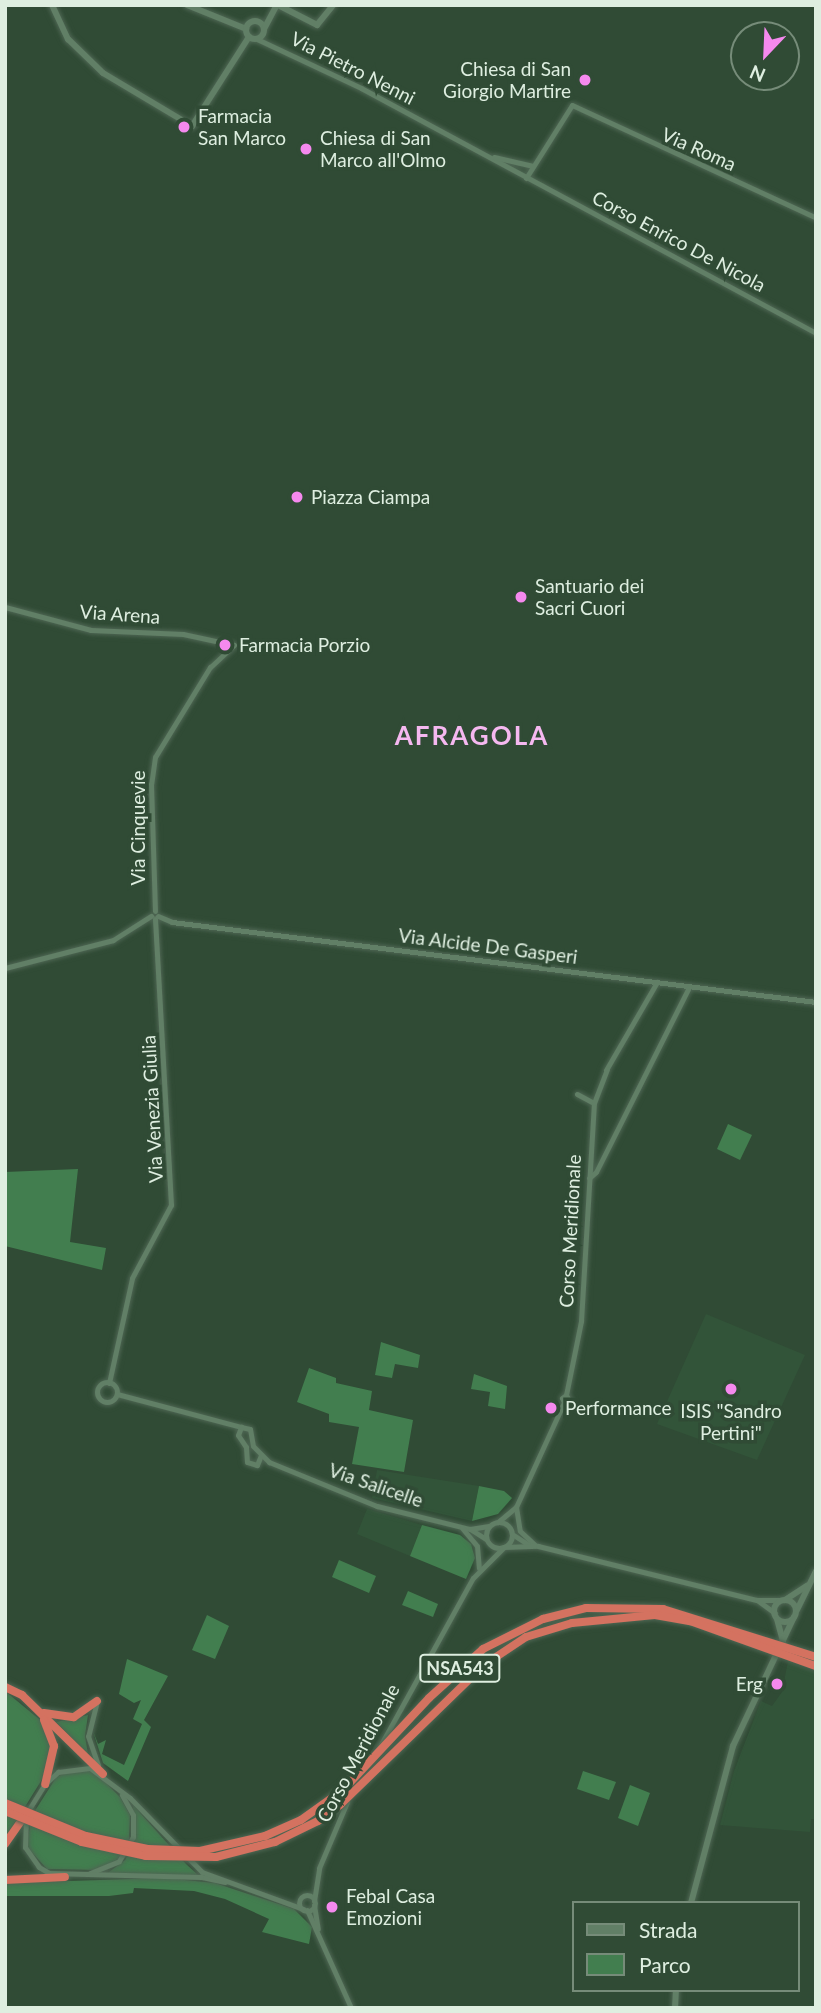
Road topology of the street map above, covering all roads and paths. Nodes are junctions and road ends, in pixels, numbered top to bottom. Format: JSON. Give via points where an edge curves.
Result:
{"nodes":[{"id":1,"x":52,"y":5,"type":"edge"},
{"id":2,"x":187,"y":5,"type":"edge"},
{"id":3,"x":278,"y":5,"type":"edge"},
{"id":4,"x":333,"y":5,"type":"edge"},
{"id":5,"x":263,"y":28,"type":"junction"},
{"id":6,"x":246,"y":29,"type":"junction"},
{"id":7,"x":249,"y":37,"type":"junction"},
{"id":8,"x":257,"y":39,"type":"junction"},
{"id":9,"x":272,"y":43,"type":"junction"},
{"id":10,"x":484,"y":154,"type":"junction"},
{"id":11,"x":514,"y":162,"type":"junction"},
{"id":12,"x":532,"y":166,"type":"junction"},
{"id":13,"x":511,"y":169,"type":"junction"},
{"id":14,"x":526,"y":178,"type":"junction"},
{"id":15,"x":816,"y":218,"type":"edge"},
{"id":16,"x":816,"y":333,"type":"edge"},
{"id":17,"x":5,"y":607,"type":"edge"},
{"id":18,"x":234,"y":645,"type":"joint"},
{"id":19,"x":155,"y":915,"type":"junction"},
{"id":20,"x":5,"y":968,"type":"edge"},
{"id":21,"x":657,"y":982,"type":"junction"},
{"id":22,"x":689,"y":987,"type":"junction"},
{"id":23,"x":816,"y":1002,"type":"edge"},
{"id":24,"x":577,"y":1094,"type":"dead end"},
{"id":25,"x":594,"y":1103,"type":"junction"},
{"id":26,"x":589,"y":1175,"type":"junction"},
{"id":27,"x":109,"y":1383,"type":"junction"},
{"id":28,"x":117,"y":1394,"type":"junction"},
{"id":29,"x":229,"y":1426,"type":"junction"},
{"id":30,"x":241,"y":1427,"type":"junction"},
{"id":31,"x":239,"y":1437,"type":"junction"},
{"id":32,"x":261,"y":1455,"type":"junction"},
{"id":33,"x":258,"y":1464,"type":"junction"},
{"id":34,"x":274,"y":1464,"type":"junction"},
{"id":35,"x":516,"y":1507,"type":"junction"},
{"id":36,"x":498,"y":1522,"type":"junction"},
{"id":37,"x":489,"y":1526,"type":"junction"},
{"id":38,"x":460,"y":1527,"type":"junction"},
{"id":39,"x":470,"y":1529,"type":"junction"},
{"id":40,"x":512,"y":1534,"type":"junction"},
{"id":41,"x":486,"y":1539,"type":"junction"},
{"id":42,"x":535,"y":1546,"type":"junction"},
{"id":43,"x":504,"y":1547,"type":"junction"},
{"id":44,"x":480,"y":1567,"type":"junction"},
{"id":45,"x":816,"y":1571,"type":"edge"},
{"id":46,"x":810,"y":1584,"type":"junction"},
{"id":47,"x":757,"y":1600,"type":"junction"},
{"id":48,"x":783,"y":1600,"type":"junction"},
{"id":49,"x":776,"y":1615,"type":"junction"},
{"id":50,"x":795,"y":1615,"type":"junction"},
{"id":51,"x":783,"y":1640,"type":"junction"},
{"id":52,"x":816,"y":1657,"type":"edge"},
{"id":53,"x":816,"y":1666,"type":"edge"},
{"id":54,"x":5,"y":1686,"type":"edge"},
{"id":55,"x":97,"y":1701,"type":"joint"},
{"id":56,"x":40,"y":1711,"type":"junction"},
{"id":57,"x":103,"y":1774,"type":"junction"},
{"id":58,"x":45,"y":1784,"type":"junction"},
{"id":59,"x":115,"y":1785,"type":"junction"},
{"id":60,"x":5,"y":1803,"type":"edge"},
{"id":61,"x":5,"y":1811,"type":"edge"},
{"id":62,"x":26,"y":1814,"type":"junction"},
{"id":63,"x":5,"y":1843,"type":"edge"},
{"id":64,"x":80,"y":1876,"type":"junction"},
{"id":65,"x":65,"y":1877,"type":"junction"},
{"id":66,"x":5,"y":1880,"type":"edge"},
{"id":67,"x":225,"y":1882,"type":"junction"},
{"id":68,"x":316,"y":1885,"type":"junction"},
{"id":69,"x":269,"y":1898,"type":"junction"},
{"id":70,"x":302,"y":1898,"type":"junction"},
{"id":71,"x":692,"y":1901,"type":"edge"},
{"id":72,"x":314,"y":1903,"type":"junction"},
{"id":73,"x":305,"y":1910,"type":"junction"},
{"id":74,"x":319,"y":1936,"type":"junction"},
{"id":75,"x":351,"y":2008,"type":"edge"}],
"edges":[{"from":1,"to":7,"type":"main road","via":[[68,39],[103,73],[192,125]]},
{"from":2,"to":6,"type":"main road"},
{"from":3,"to":4,"type":"main road","via":[[317,25]]},
{"from":3,"to":5,"type":"main road"},
{"from":5,"to":6,"type":"main road"},
{"from":5,"to":8,"type":"main road"},
{"from":5,"to":9,"type":"street","name":"Via Pietro Nenni"},
{"from":6,"to":7,"type":"main road"},
{"from":7,"to":8,"type":"main road"},
{"from":8,"to":9,"type":"street","name":"Via Pietro Nenni"},
{"from":9,"to":10,"type":"street","name":"Via Pietro Nenni"},
{"from":10,"to":11,"type":"street"},
{"from":10,"to":13,"type":"street","name":"Corso Enrico De Nicola"},
{"from":11,"to":12,"type":"street"},
{"from":11,"to":13,"type":"street"},
{"from":12,"to":14,"type":"street"},
{"from":12,"to":15,"type":"street","name":"Via Roma","via":[[572,105]]},
{"from":13,"to":14,"type":"street","name":"Corso Enrico De Nicola"},
{"from":14,"to":16,"type":"street","name":"Corso Enrico De Nicola"},
{"from":17,"to":18,"type":"street","name":"Via Arena","via":[[91,631],[183,634]]},
{"from":18,"to":19,"type":"street","name":"Via Cinquevie","via":[[210,667],[155,757],[151,784]]},
{"from":19,"to":20,"type":"street","via":[[113,940]]},
{"from":19,"to":21,"type":"street","name":"Via Alcide De Gasperi","via":[[172,922]]},
{"from":19,"to":27,"type":"street","name":"Via Venezia Giulia","via":[[171,1205],[137,1262]]},
{"from":21,"to":22,"type":"street","name":"Via Alcide De Gasperi"},
{"from":21,"to":25,"type":"street","name":"Corso Meridionale","via":[[606,1070]]},
{"from":22,"to":23,"type":"street","name":"Via Alcide De Gasperi"},
{"from":22,"to":26,"type":"street","via":[[596,1172]]},
{"from":24,"to":25,"type":"street"},
{"from":25,"to":26,"type":"street","name":"Corso Meridionale"},
{"from":26,"to":35,"type":"street","name":"Corso Meridionale","via":[[581,1321],[565,1399]]},
{"from":27,"to":28,"type":"street"},
{"from":27,"to":28,"type":"street","name":"Via Venezia Giulia","via":[[98,1388],[99,1398],[110,1402]]},
{"from":28,"to":29,"type":"street"},
{"from":29,"to":30,"type":"street"},
{"from":29,"to":31,"type":"street"},
{"from":30,"to":31,"type":"street"},
{"from":30,"to":32,"type":"street","name":"Via Salicelle","via":[[250,1429],[251,1443]]},
{"from":31,"to":33,"type":"street","via":[[247,1461]]},
{"from":32,"to":33,"type":"street"},
{"from":32,"to":34,"type":"street","name":"Via Salicelle"},
{"from":33,"to":34,"type":"street","name":"Via Salicelle"},
{"from":34,"to":38,"type":"street","name":"Via Salicelle","via":[[377,1506]]},
{"from":35,"to":36,"type":"street"},
{"from":35,"to":42,"type":"street","via":[[520,1531]]},
{"from":36,"to":37,"type":"street"},
{"from":36,"to":40,"type":"street","via":[[507,1524]]},
{"from":37,"to":39,"type":"street"},
{"from":37,"to":41,"type":"street"},
{"from":38,"to":39,"type":"street","name":"Via Salicelle"},
{"from":38,"to":44,"type":"street","via":[[477,1546]]},
{"from":39,"to":41,"type":"street"},
{"from":40,"to":42,"type":"street"},
{"from":40,"to":43,"type":"street"},
{"from":41,"to":43,"type":"street","via":[[494,1547]]},
{"from":42,"to":43,"type":"street"},
{"from":42,"to":47,"type":"street"},
{"from":43,"to":44,"type":"street"},
{"from":44,"to":68,"type":"street","name":"Corso Meridionale","via":[[346,1803]]},
{"from":45,"to":46,"type":"main road"},
{"from":46,"to":48,"type":"main road"},
{"from":46,"to":50,"type":"main road"},
{"from":47,"to":48,"type":"street"},
{"from":47,"to":49,"type":"street"},
{"from":48,"to":49,"type":"main road"},
{"from":48,"to":50,"type":"main road","via":[[793,1603]]},
{"from":49,"to":50,"type":"main road","via":[[785,1622]]},
{"from":49,"to":51,"type":"main road"},
{"from":50,"to":51,"type":"main road"},
{"from":51,"to":71,"type":"main road","via":[[733,1745]]},
{"from":52,"to":60,"type":"highway","number":"NSA543","bridge":true,"via":[[663,1609],[607,1606],[565,1613],[483,1649],[429,1698],[343,1790],[302,1820],[227,1847],[148,1849],[86,1836]]},
{"from":53,"to":61,"type":"highway","number":"NSA543","bridge":true,"via":[[690,1621],[655,1615],[572,1622],[526,1637],[484,1665],[318,1821],[275,1842],[203,1858],[115,1851]]},
{"from":54,"to":56,"type":"highway"},
{"from":55,"to":56,"type":"highway","via":[[74,1717],[59,1718]]},
{"from":55,"to":57,"type":"street","via":[[88,1736]]},
{"from":56,"to":57,"type":"highway"},
{"from":56,"to":58,"type":"highway","via":[[54,1746]]},
{"from":57,"to":58,"type":"street","via":[[75,1767]]},
{"from":57,"to":59,"type":"street"},
{"from":58,"to":62,"type":"street"},
{"from":59,"to":64,"type":"street","via":[[133,1815],[134,1837],[110,1868]]},
{"from":59,"to":67,"type":"street","via":[[186,1860]]},
{"from":62,"to":63,"type":"highway"},
{"from":62,"to":65,"type":"street","via":[[23,1835],[30,1858],[49,1874]]},
{"from":64,"to":65,"type":"street"},
{"from":64,"to":67,"type":"street","via":[[201,1877]]},
{"from":65,"to":66,"type":"highway"},
{"from":67,"to":69,"type":"street"},
{"from":68,"to":70,"type":"street","name":"Corso Meridionale"},
{"from":68,"to":72,"type":"street","name":"Corso Meridionale"},
{"from":69,"to":70,"type":"street"},
{"from":69,"to":73,"type":"street"},
{"from":70,"to":72,"type":"street"},
{"from":70,"to":73,"type":"street"},
{"from":72,"to":73,"type":"street"},
{"from":72,"to":74,"type":"street","name":"Corso Meridionale"},
{"from":73,"to":74,"type":"street"},
{"from":74,"to":75,"type":"street"}]}
